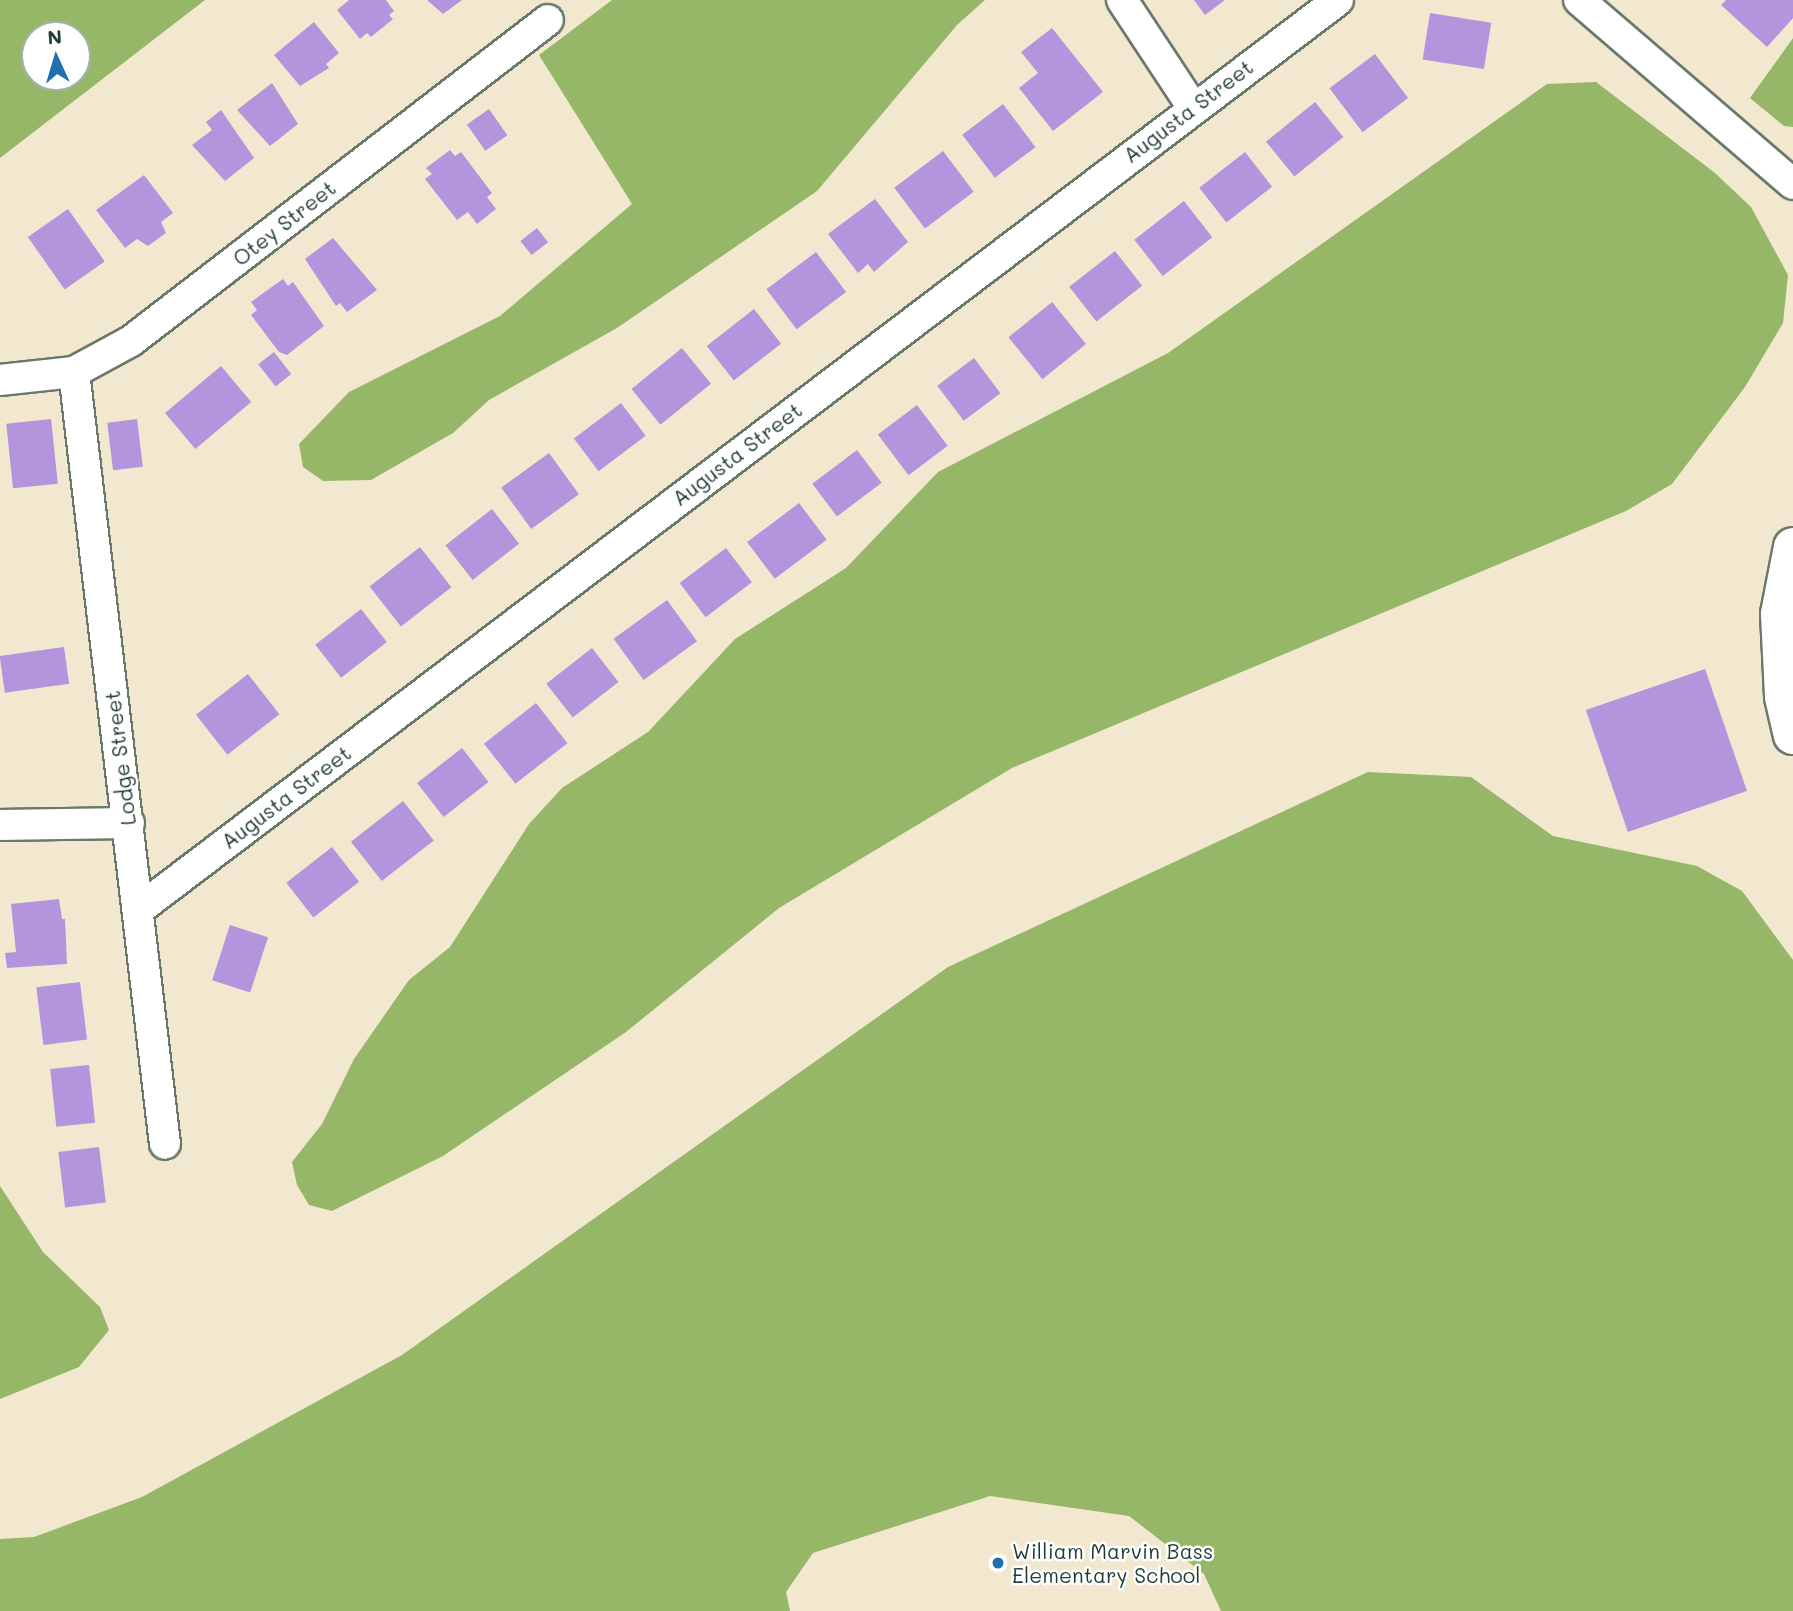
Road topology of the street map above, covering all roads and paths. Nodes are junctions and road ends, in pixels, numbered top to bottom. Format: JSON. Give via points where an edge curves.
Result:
{"nodes":[{"id":1,"x":1122,"y":0,"type":"edge"},
{"id":2,"x":1338,"y":0,"type":"edge"},
{"id":3,"x":1579,"y":0,"type":"edge"},
{"id":4,"x":548,"y":20,"type":"dead end"},
{"id":5,"x":1192,"y":106,"type":"junction"},
{"id":6,"x":1793,"y":184,"type":"edge"},
{"id":7,"x":74,"y":372,"type":"junction"},
{"id":8,"x":0,"y":380,"type":"edge"},
{"id":9,"x":1793,"y":547,"type":"edge"},
{"id":10,"x":1793,"y":734,"type":"edge"},
{"id":11,"x":129,"y":823,"type":"junction"},
{"id":12,"x":0,"y":825,"type":"edge"},
{"id":13,"x":138,"y":910,"type":"junction"},
{"id":14,"x":165,"y":1144,"type":"dead end"}],
"edges":[{"from":1,"to":5,"type":"street"},
{"from":2,"to":5,"type":"street","name":"Augusta Street"},
{"from":3,"to":6,"type":"street"},
{"from":4,"to":7,"type":"street","name":"Otey Street","via":[[131,341]]},
{"from":5,"to":13,"type":"street","name":"Augusta Street"},
{"from":7,"to":8,"type":"street","name":"Otey Street"},
{"from":7,"to":11,"type":"street","name":"Lodge Street"},
{"from":9,"to":10,"type":"main road","via":[[1780,614],[1784,697]]},
{"from":11,"to":12,"type":"street"},
{"from":11,"to":13,"type":"street","name":"Lodge Street"},
{"from":13,"to":14,"type":"street","name":"Lodge Street"}]}
